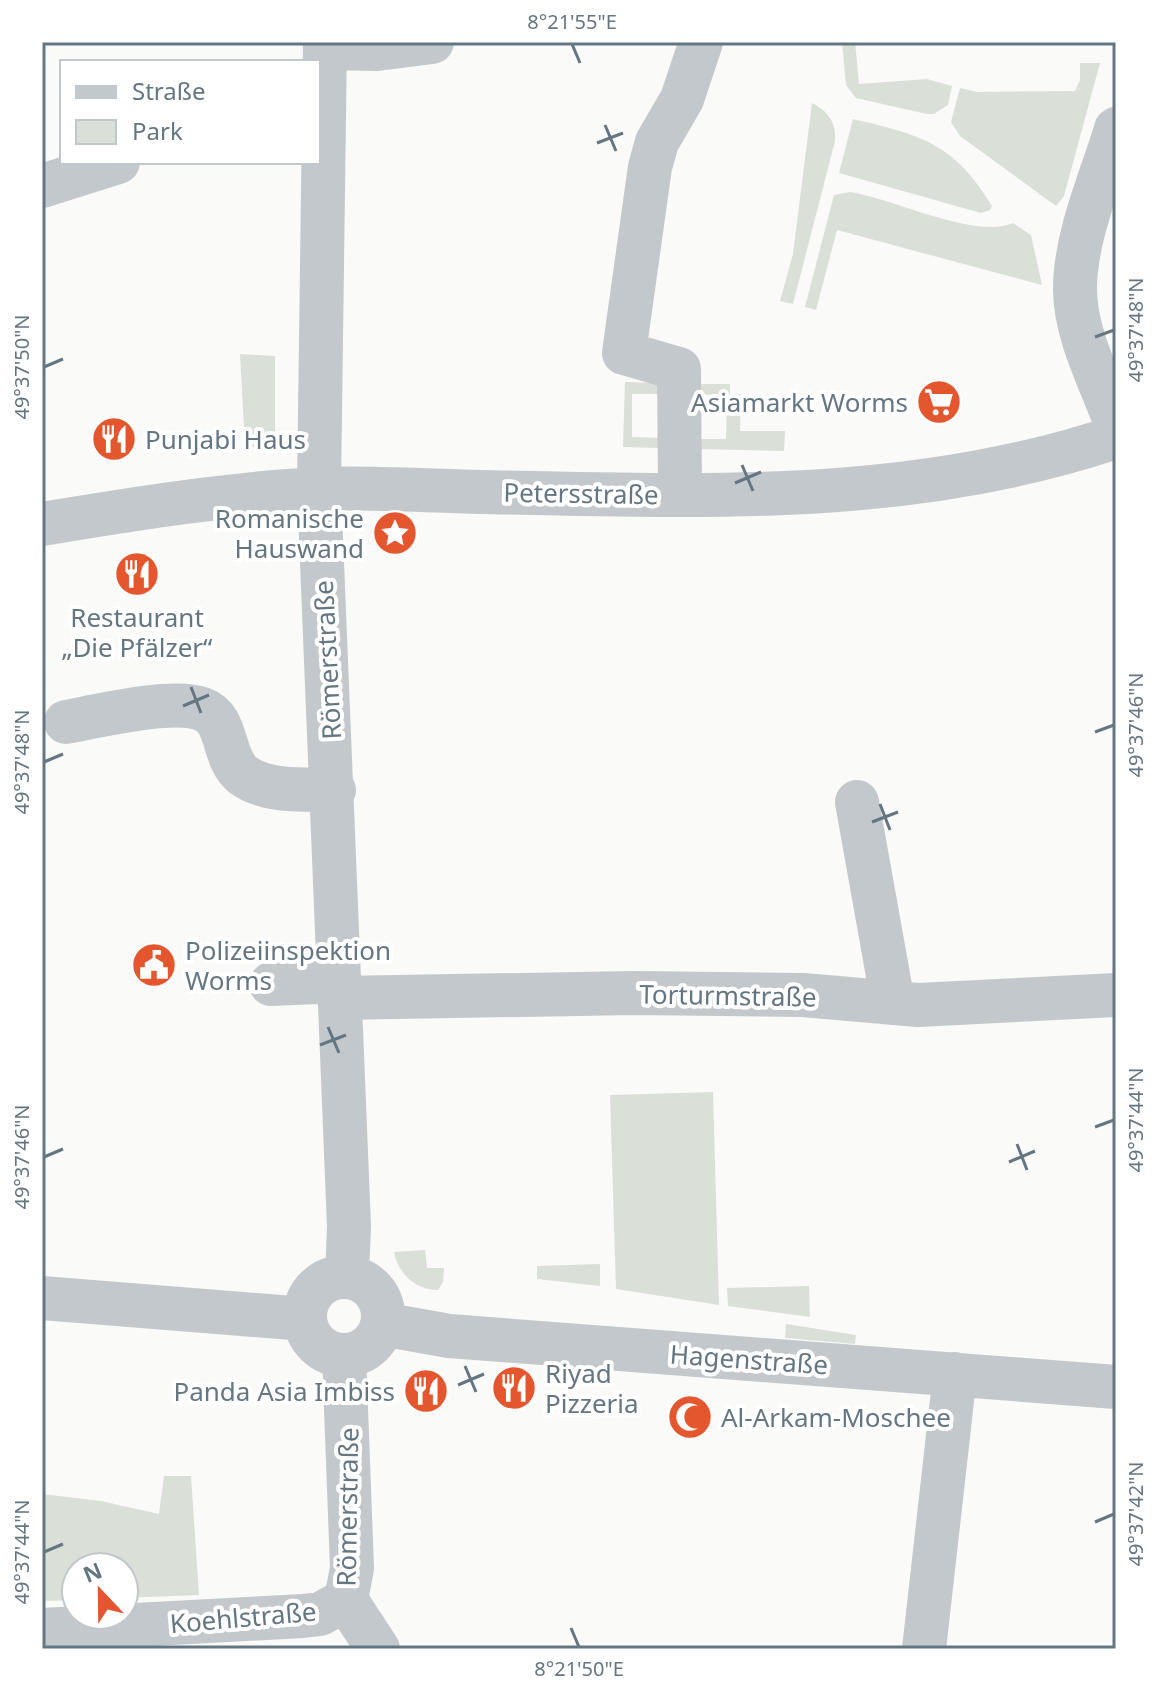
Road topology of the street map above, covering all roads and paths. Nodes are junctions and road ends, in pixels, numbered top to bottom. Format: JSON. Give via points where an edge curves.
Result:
{"nodes":[{"id":1,"x":432,"y":42,"type":"edge"},
{"id":2,"x":701,"y":42,"type":"edge"},
{"id":3,"x":325,"y":45,"type":"edge"},
{"id":4,"x":320,"y":96,"type":"edge"},
{"id":5,"x":1116,"y":129,"type":"edge"},
{"id":6,"x":112,"y":164,"type":"edge"},
{"id":7,"x":320,"y":164,"type":"edge"},
{"id":8,"x":42,"y":186,"type":"edge"},
{"id":9,"x":1116,"y":424,"type":"edge"},
{"id":10,"x":1116,"y":437,"type":"edge"},
{"id":11,"x":319,"y":489,"type":"junction"},
{"id":12,"x":680,"y":494,"type":"junction"},
{"id":13,"x":42,"y":524,"type":"edge"},
{"id":14,"x":66,"y":722,"type":"dead end"},
{"id":15,"x":334,"y":790,"type":"junction"},
{"id":16,"x":857,"y":802,"type":"dead end"},
{"id":17,"x":271,"y":984,"type":"dead end"},
{"id":18,"x":340,"y":990,"type":"junction"},
{"id":19,"x":1116,"y":995,"type":"edge"},
{"id":20,"x":893,"y":1003,"type":"junction"},
{"id":21,"x":347,"y":1277,"type":"junction"},
{"id":22,"x":42,"y":1298,"type":"edge"},
{"id":23,"x":305,"y":1319,"type":"junction"},
{"id":24,"x":382,"y":1324,"type":"junction"},
{"id":25,"x":344,"y":1355,"type":"junction"},
{"id":26,"x":955,"y":1374,"type":"junction"},
{"id":27,"x":1116,"y":1387,"type":"edge"},
{"id":28,"x":346,"y":1600,"type":"junction"},
{"id":29,"x":42,"y":1630,"type":"edge"},
{"id":30,"x":378,"y":1649,"type":"edge"},
{"id":31,"x":924,"y":1649,"type":"edge"}],
"edges":[{"from":1,"to":3,"type":"street","via":[[377,49]]},
{"from":2,"to":12,"type":"street","via":[[650,167],[624,353],[679,369]]},
{"from":3,"to":4,"type":"street","name":"Römerstraße"},
{"from":5,"to":9,"type":"street","via":[[1084,238],[1075,291],[1081,329]]},
{"from":6,"to":8,"type":"street"},
{"from":7,"to":11,"type":"street","name":"Römerstraße"},
{"from":10,"to":12,"type":"street","name":"Petersstraße","via":[[941,480],[796,495]]},
{"from":11,"to":12,"type":"street","name":"Petersstraße"},
{"from":11,"to":13,"type":"street","name":"Petersstraße"},
{"from":11,"to":15,"type":"street","name":"Römerstraße"},
{"from":14,"to":15,"type":"street","via":[[148,708],[201,708],[214,716],[234,766],[244,776],[280,788]]},
{"from":15,"to":18,"type":"street","name":"Römerstraße"},
{"from":16,"to":20,"type":"street"},
{"from":17,"to":18,"type":"street","name":"Torturmstraße"},
{"from":18,"to":20,"type":"street","name":"Torturmstraße","via":[[435,1012],[679,993]]},
{"from":18,"to":21,"type":"street","name":"Römerstraße"},
{"from":19,"to":20,"type":"street","name":"Torturmstraße"},
{"from":21,"to":23,"type":"street","via":[[317,1287],[307,1302]]},
{"from":21,"to":24,"type":"street","via":[[372,1290],[381,1305]]},
{"from":22,"to":23,"type":"street"},
{"from":23,"to":25,"type":"street","via":[[315,1343]]},
{"from":24,"to":25,"type":"street","via":[[370,1345]]},
{"from":24,"to":26,"type":"street","name":"Hagenstraße","via":[[449,1336]]},
{"from":25,"to":28,"type":"street","name":"Römerstraße","via":[[352,1568]]},
{"from":26,"to":27,"type":"street","name":"Hagenstraße"},
{"from":26,"to":31,"type":"street"},
{"from":28,"to":29,"type":"street","name":"Koehlstraße","via":[[320,1614],[303,1616]]},
{"from":28,"to":30,"type":"street","name":"Römerstraße"}]}
